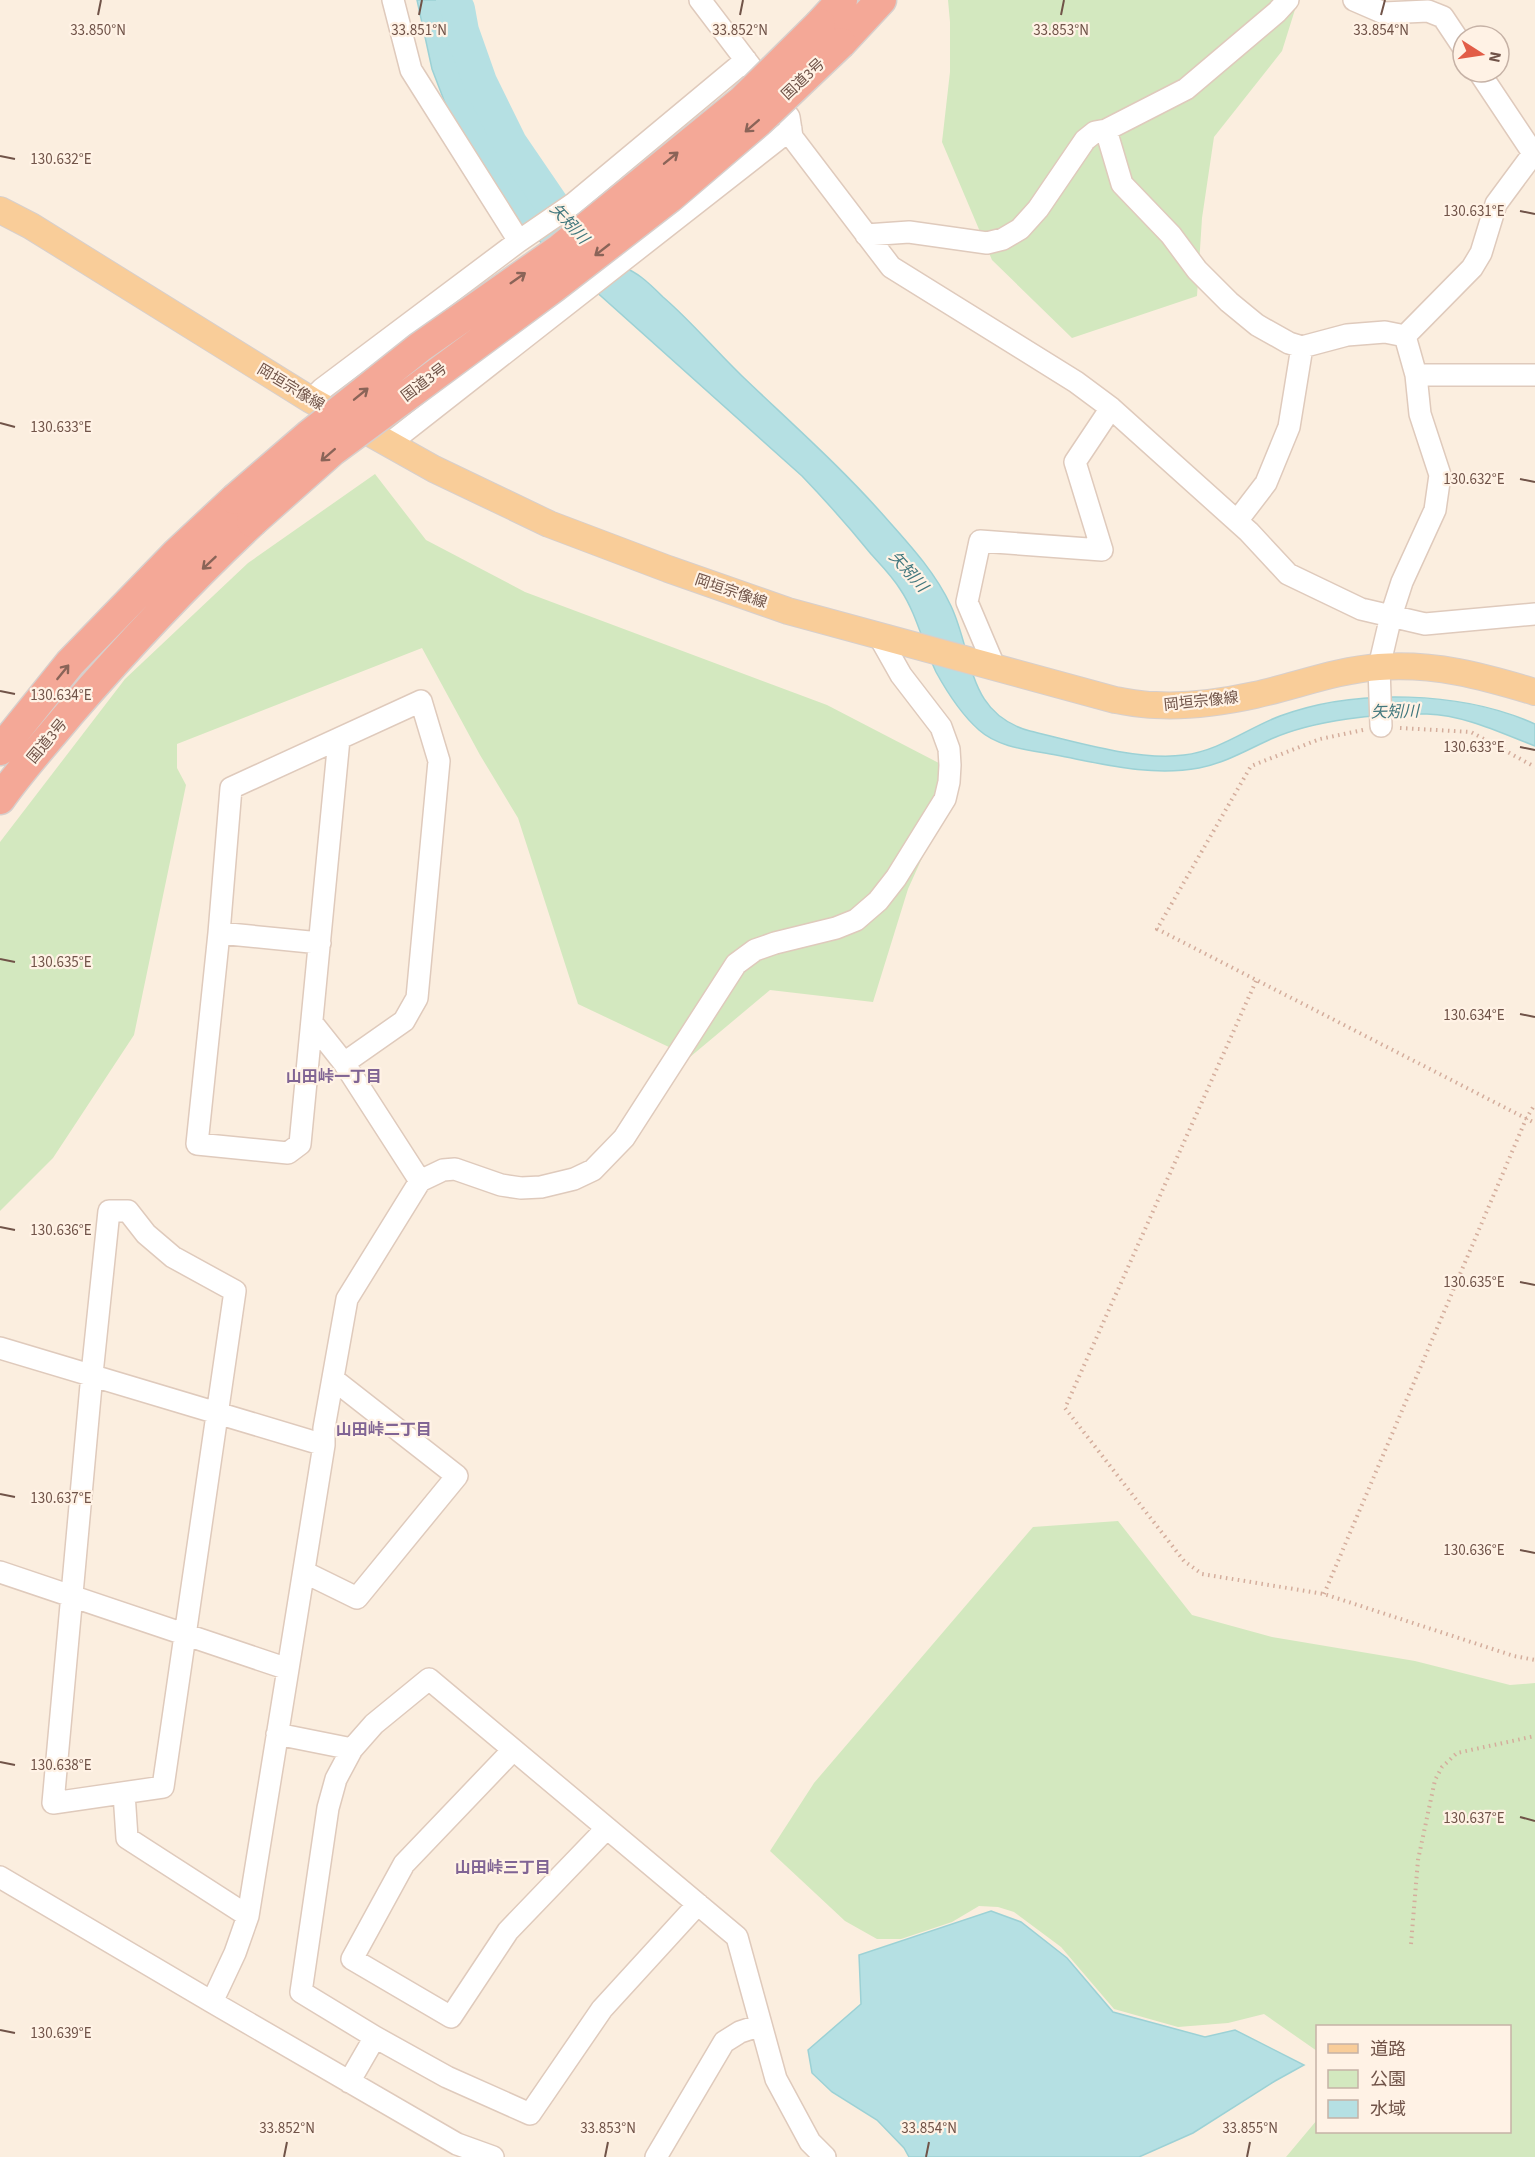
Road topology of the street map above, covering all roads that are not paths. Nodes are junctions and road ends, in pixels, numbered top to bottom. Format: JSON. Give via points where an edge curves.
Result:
{"nodes":[{"id":1,"x":393,"y":0,"type":"edge"},
{"id":2,"x":700,"y":0,"type":"edge"},
{"id":3,"x":842,"y":0,"type":"edge"},
{"id":4,"x":880,"y":0,"type":"edge"},
{"id":5,"x":1354,"y":0,"type":"edge"},
{"id":6,"x":1278,"y":4,"type":"edge"},
{"id":7,"x":1451,"y":29,"type":"edge"},
{"id":8,"x":830,"y":33,"type":"junction"},
{"id":9,"x":746,"y":60,"type":"junction"},
{"id":10,"x":1487,"y":84,"type":"edge"},
{"id":11,"x":791,"y":129,"type":"junction"},
{"id":12,"x":1106,"y":130,"type":"junction"},
{"id":13,"x":1534,"y":155,"type":"edge"},
{"id":14,"x":0,"y":210,"type":"edge"},
{"id":15,"x":866,"y":235,"type":"junction"},
{"id":16,"x":519,"y":241,"type":"junction"},
{"id":17,"x":1405,"y":336,"type":"junction"},
{"id":18,"x":1302,"y":347,"type":"junction"},
{"id":19,"x":1416,"y":375,"type":"junction"},
{"id":20,"x":1535,"y":375,"type":"edge"},
{"id":21,"x":311,"y":400,"type":"junction"},
{"id":22,"x":1111,"y":408,"type":"junction"},
{"id":23,"x":390,"y":443,"type":"junction"},
{"id":24,"x":243,"y":511,"type":"junction"},
{"id":25,"x":1237,"y":521,"type":"junction"},
{"id":26,"x":1535,"y":614,"type":"edge"},
{"id":27,"x":1391,"y":616,"type":"junction"},
{"id":28,"x":879,"y":636,"type":"junction"},
{"id":29,"x":989,"y":666,"type":"junction"},
{"id":30,"x":1379,"y":667,"type":"junction"},
{"id":31,"x":1535,"y":692,"type":"edge"},
{"id":32,"x":1381,"y":726,"type":"road end"},
{"id":33,"x":339,"y":739,"type":"junction"},
{"id":34,"x":0,"y":750,"type":"edge"},
{"id":35,"x":0,"y":799,"type":"edge"},
{"id":36,"x":219,"y":933,"type":"junction"},
{"id":37,"x":320,"y":943,"type":"junction"},
{"id":38,"x":313,"y":1024,"type":"junction"},
{"id":39,"x":344,"y":1063,"type":"junction"},
{"id":40,"x":420,"y":1181,"type":"junction"},
{"id":41,"x":0,"y":1348,"type":"edge"},
{"id":42,"x":92,"y":1374,"type":"junction"},
{"id":43,"x":333,"y":1380,"type":"junction"},
{"id":44,"x":218,"y":1412,"type":"junction"},
{"id":45,"x":324,"y":1444,"type":"junction"},
{"id":46,"x":0,"y":1572,"type":"edge"},
{"id":47,"x":304,"y":1572,"type":"junction"},
{"id":48,"x":71,"y":1595,"type":"junction"},
{"id":49,"x":187,"y":1636,"type":"junction"},
{"id":50,"x":288,"y":1669,"type":"junction"},
{"id":51,"x":277,"y":1734,"type":"junction"},
{"id":52,"x":352,"y":1749,"type":"junction"},
{"id":53,"x":513,"y":1750,"type":"junction"},
{"id":54,"x":124,"y":1793,"type":"junction"},
{"id":55,"x":607,"y":1828,"type":"junction"},
{"id":56,"x":0,"y":1877,"type":"edge"},
{"id":57,"x":698,"y":1904,"type":"junction"},
{"id":58,"x":248,"y":1916,"type":"junction"},
{"id":59,"x":212,"y":2002,"type":"junction"},
{"id":60,"x":761,"y":2025,"type":"junction"},
{"id":61,"x":375,"y":2037,"type":"junction"},
{"id":62,"x":349,"y":2082,"type":"junction"},
{"id":63,"x":806,"y":2135,"type":"junction"},
{"id":64,"x":493,"y":2157,"type":"edge"},
{"id":65,"x":656,"y":2157,"type":"edge"},
{"id":66,"x":800,"y":2157,"type":"edge"},
{"id":67,"x":825,"y":2157,"type":"edge"}],
"edges":[{"from":1,"to":16,"type":"street","via":[[411,70]]},
{"from":2,"to":9,"type":"street"},
{"from":3,"to":8,"type":"highway","name":"国道3号"},
{"from":4,"to":8,"type":"highway","name":"国道3号"},
{"from":5,"to":7,"type":"street","via":[[1384,12],[1428,11],[1443,17]]},
{"from":6,"to":12,"type":"street","via":[[1186,89]]},
{"from":8,"to":24,"type":"highway","name":"国道3号","bridge":true,"via":[[560,249],[420,347],[308,436]]},
{"from":9,"to":11,"type":"street","via":[[789,117]]},
{"from":9,"to":16,"type":"street","via":[[573,204]]},
{"from":10,"to":13,"type":"street"},
{"from":11,"to":15,"type":"street","via":[[792,137]]},
{"from":11,"to":23,"type":"street"},
{"from":12,"to":15,"type":"street","via":[[1084,140],[1038,209],[1020,229],[1003,239],[987,243],[909,232]]},
{"from":12,"to":18,"type":"street","via":[[1122,184],[1171,235],[1197,270],[1257,325]]},
{"from":13,"to":17,"type":"street","via":[[1496,204],[1472,268]]},
{"from":14,"to":21,"type":"main road","name":"岡垣宗像線"},
{"from":15,"to":22,"type":"street","via":[[891,267],[1076,382]]},
{"from":16,"to":21,"type":"street"},
{"from":17,"to":18,"type":"street","via":[[1385,332],[1347,335]]},
{"from":17,"to":19,"type":"street"},
{"from":18,"to":25,"type":"street","via":[[1288,428],[1266,483]]},
{"from":19,"to":20,"type":"street"},
{"from":19,"to":27,"type":"street","via":[[1420,414],[1440,475],[1435,510]]},
{"from":21,"to":23,"type":"main road","name":"岡垣宗像線"},
{"from":22,"to":25,"type":"street"},
{"from":22,"to":29,"type":"street","via":[[1075,462],[1102,550],[980,541],[967,603]]},
{"from":23,"to":28,"type":"main road","name":"岡垣宗像線","via":[[434,469],[549,524],[788,611]]},
{"from":34,"to":24,"type":"highway","name":"国道3号","one_way":true,"via":[[70,663],[177,553]]},
{"from":24,"to":35,"type":"highway","name":"国道3号","one_way":true,"via":[[192,579],[99,680]]},
{"from":25,"to":27,"type":"street","via":[[1288,574],[1361,609]]},
{"from":26,"to":27,"type":"street","via":[[1425,624]]},
{"from":27,"to":30,"type":"street"},
{"from":28,"to":29,"type":"main road","name":"岡垣宗像線"},
{"from":28,"to":40,"type":"street","via":[[901,675],[941,727],[950,765],[945,799],[878,901],[856,920],[755,950],[736,964],[624,1138],[593,1170],[541,1187],[501,1185],[455,1169]]},
{"from":29,"to":30,"type":"main road","name":"岡垣宗像線","via":[[1115,700],[1154,705],[1254,695]]},
{"from":30,"to":31,"type":"main road","name":"岡垣宗像線","via":[[1454,670]]},
{"from":30,"to":32,"type":"street"},
{"from":33,"to":36,"type":"street","via":[[231,788]]},
{"from":33,"to":37,"type":"street"},
{"from":33,"to":39,"type":"street","via":[[421,701],[439,761],[417,998],[404,1021]]},
{"from":36,"to":37,"type":"street"},
{"from":36,"to":38,"type":"street","via":[[197,1144],[288,1153],[300,1144]]},
{"from":37,"to":38,"type":"street"},
{"from":38,"to":39,"type":"street"},
{"from":39,"to":40,"type":"street"},
{"from":40,"to":43,"type":"street","via":[[347,1299]]},
{"from":41,"to":42,"type":"street"},
{"from":42,"to":44,"type":"street"},
{"from":42,"to":44,"type":"street","via":[[109,1211],[128,1211],[146,1234],[173,1257],[235,1291]]},
{"from":42,"to":48,"type":"street"},
{"from":43,"to":45,"type":"street"},
{"from":43,"to":47,"type":"street","via":[[457,1476],[357,1598]]},
{"from":44,"to":45,"type":"street"},
{"from":44,"to":49,"type":"street"},
{"from":45,"to":47,"type":"street"},
{"from":46,"to":48,"type":"street"},
{"from":47,"to":50,"type":"street"},
{"from":48,"to":49,"type":"street"},
{"from":48,"to":54,"type":"street","via":[[53,1803]]},
{"from":49,"to":50,"type":"street"},
{"from":49,"to":54,"type":"street","via":[[163,1787]]},
{"from":50,"to":51,"type":"street"},
{"from":51,"to":52,"type":"street"},
{"from":51,"to":58,"type":"street"},
{"from":52,"to":53,"type":"street","via":[[375,1724],[429,1679]]},
{"from":52,"to":61,"type":"street","via":[[336,1779],[328,1808],[301,1992]]},
{"from":53,"to":55,"type":"street"},
{"from":53,"to":55,"type":"street","via":[[404,1864],[352,1959],[451,2017],[508,1931]]},
{"from":54,"to":58,"type":"street","via":[[127,1838]]},
{"from":55,"to":57,"type":"street"},
{"from":56,"to":59,"type":"street"},
{"from":57,"to":60,"type":"street","via":[[737,1937]]},
{"from":57,"to":61,"type":"street","via":[[602,2009],[530,2114],[447,2077]]},
{"from":58,"to":59,"type":"street"},
{"from":59,"to":62,"type":"street"},
{"from":60,"to":63,"type":"street","via":[[776,2079]]},
{"from":60,"to":65,"type":"street","via":[[724,2042]]},
{"from":61,"to":62,"type":"street"},
{"from":62,"to":64,"type":"street","via":[[457,2144]]},
{"from":63,"to":66,"type":"street"},
{"from":63,"to":67,"type":"street"}]}
